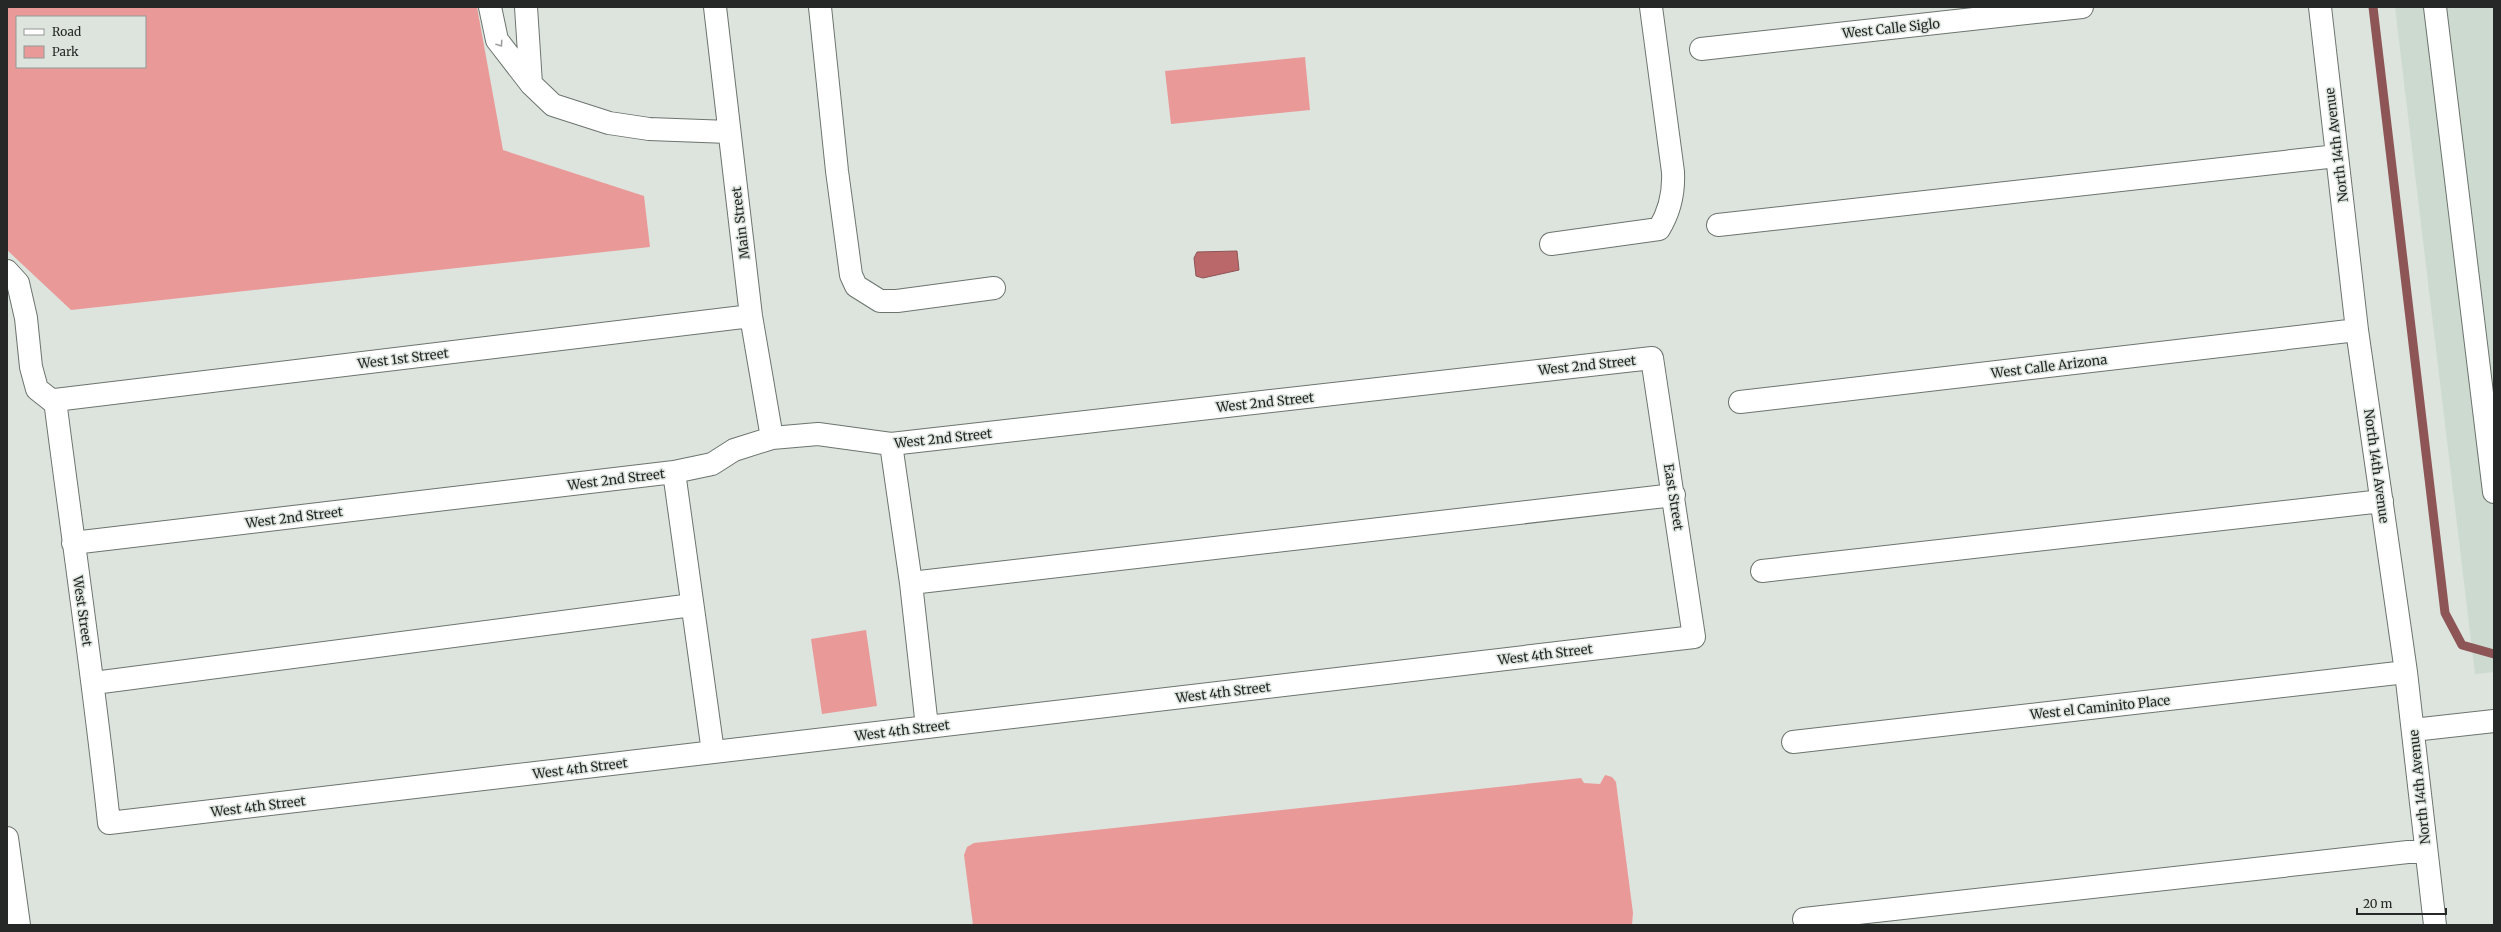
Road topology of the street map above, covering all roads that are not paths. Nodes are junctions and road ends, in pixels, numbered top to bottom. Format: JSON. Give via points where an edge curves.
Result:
{"nodes":[{"id":1,"x":490,"y":7,"type":"edge"},
{"id":2,"x":526,"y":7,"type":"edge"},
{"id":3,"x":715,"y":7,"type":"edge"},
{"id":4,"x":820,"y":7,"type":"edge"},
{"id":5,"x":1651,"y":7,"type":"edge"},
{"id":6,"x":2082,"y":7,"type":"edge"},
{"id":7,"x":2320,"y":7,"type":"edge"},
{"id":8,"x":2434,"y":7,"type":"edge"},
{"id":9,"x":1701,"y":49,"type":"dead end"},
{"id":10,"x":531,"y":84,"type":"junction"},
{"id":11,"x":729,"y":132,"type":"junction"},
{"id":12,"x":2337,"y":156,"type":"junction"},
{"id":13,"x":1718,"y":225,"type":"dead end"},
{"id":14,"x":1551,"y":244,"type":"dead end"},
{"id":15,"x":7,"y":271,"type":"edge"},
{"id":16,"x":994,"y":288,"type":"dead end"},
{"id":17,"x":751,"y":316,"type":"junction"},
{"id":18,"x":2357,"y":330,"type":"junction"},
{"id":19,"x":1652,"y":358,"type":"joint"},
{"id":20,"x":56,"y":402,"type":"junction"},
{"id":21,"x":1740,"y":402,"type":"dead end"},
{"id":22,"x":772,"y":438,"type":"junction"},
{"id":23,"x":891,"y":444,"type":"junction"},
{"id":24,"x":674,"y":472,"type":"junction"},
{"id":25,"x":2494,"y":492,"type":"edge"},
{"id":26,"x":1674,"y":495,"type":"junction"},
{"id":27,"x":2382,"y":501,"type":"junction"},
{"id":28,"x":73,"y":543,"type":"junction"},
{"id":29,"x":1762,"y":571,"type":"dead end"},
{"id":30,"x":911,"y":584,"type":"junction"},
{"id":31,"x":692,"y":605,"type":"junction"},
{"id":32,"x":1694,"y":636,"type":"joint"},
{"id":33,"x":2406,"y":672,"type":"junction"},
{"id":34,"x":94,"y":683,"type":"junction"},
{"id":35,"x":2494,"y":720,"type":"edge"},
{"id":36,"x":927,"y":727,"type":"junction"},
{"id":37,"x":2413,"y":730,"type":"junction"},
{"id":38,"x":1793,"y":742,"type":"dead end"},
{"id":39,"x":713,"y":752,"type":"junction"},
{"id":40,"x":109,"y":823,"type":"joint"},
{"id":41,"x":7,"y":838,"type":"edge"},
{"id":42,"x":2426,"y":850,"type":"junction"},
{"id":43,"x":11,"y":895,"type":"edge"},
{"id":44,"x":1804,"y":919,"type":"dead end"},
{"id":45,"x":19,"y":925,"type":"edge"},
{"id":46,"x":2435,"y":925,"type":"edge"}],
"edges":[{"from":1,"to":10,"type":"street","one_way":true,"via":[[497,40]]},
{"from":2,"to":10,"type":"street"},
{"from":3,"to":11,"type":"street","name":"Main Street"},
{"from":4,"to":16,"type":"street","via":[[837,171],[851,276],[856,286],[880,301]]},
{"from":5,"to":14,"type":"street","via":[[1673,172],[1673,191],[1666,217],[1659,229]]},
{"from":6,"to":9,"type":"street","name":"West Calle Siglo"},
{"from":7,"to":12,"type":"street","name":"North 14th Avenue"},
{"from":8,"to":25,"type":"street"},
{"from":10,"to":11,"type":"street","via":[[554,105],[609,122],[649,129]]},
{"from":11,"to":17,"type":"street","name":"Main Street"},
{"from":12,"to":13,"type":"street"},
{"from":12,"to":18,"type":"street","name":"North 14th Avenue"},
{"from":15,"to":20,"type":"street","via":[[18,283],[26,318],[31,367],[37,389]]},
{"from":17,"to":20,"type":"street","name":"West 1st Street"},
{"from":17,"to":22,"type":"street","name":"Main Street"},
{"from":18,"to":21,"type":"street","name":"West Calle Arizona"},
{"from":18,"to":27,"type":"street","name":"North 14th Avenue"},
{"from":19,"to":23,"type":"street","name":"West 2nd Street"},
{"from":19,"to":26,"type":"street","name":"East Street"},
{"from":20,"to":28,"type":"street","name":"West Street"},
{"from":22,"to":23,"type":"street","name":"West 2nd Street","via":[[818,434]]},
{"from":22,"to":24,"type":"street","name":"West 2nd Street","via":[[734,450],[712,464]]},
{"from":23,"to":30,"type":"street"},
{"from":24,"to":28,"type":"street","name":"West 2nd Street"},
{"from":24,"to":31,"type":"street"},
{"from":26,"to":30,"type":"street"},
{"from":26,"to":32,"type":"street","name":"East Street"},
{"from":27,"to":29,"type":"street"},
{"from":27,"to":33,"type":"street","name":"North 14th Avenue"},
{"from":28,"to":34,"type":"street","name":"West Street"},
{"from":30,"to":36,"type":"street"},
{"from":31,"to":34,"type":"street"},
{"from":31,"to":39,"type":"street"},
{"from":32,"to":36,"type":"street","name":"West 4th Street"},
{"from":33,"to":37,"type":"street","name":"North 14th Avenue"},
{"from":33,"to":38,"type":"street","name":"West el Caminito Place"},
{"from":34,"to":40,"type":"street","name":"West Street"},
{"from":35,"to":37,"type":"street"},
{"from":36,"to":39,"type":"street","name":"West 4th Street"},
{"from":37,"to":42,"type":"street","name":"North 14th Avenue"},
{"from":39,"to":40,"type":"street","name":"West 4th Street"},
{"from":41,"to":43,"type":"street"},
{"from":42,"to":44,"type":"street"},
{"from":42,"to":46,"type":"street","name":"North 14th Avenue"},
{"from":43,"to":45,"type":"street"}]}
